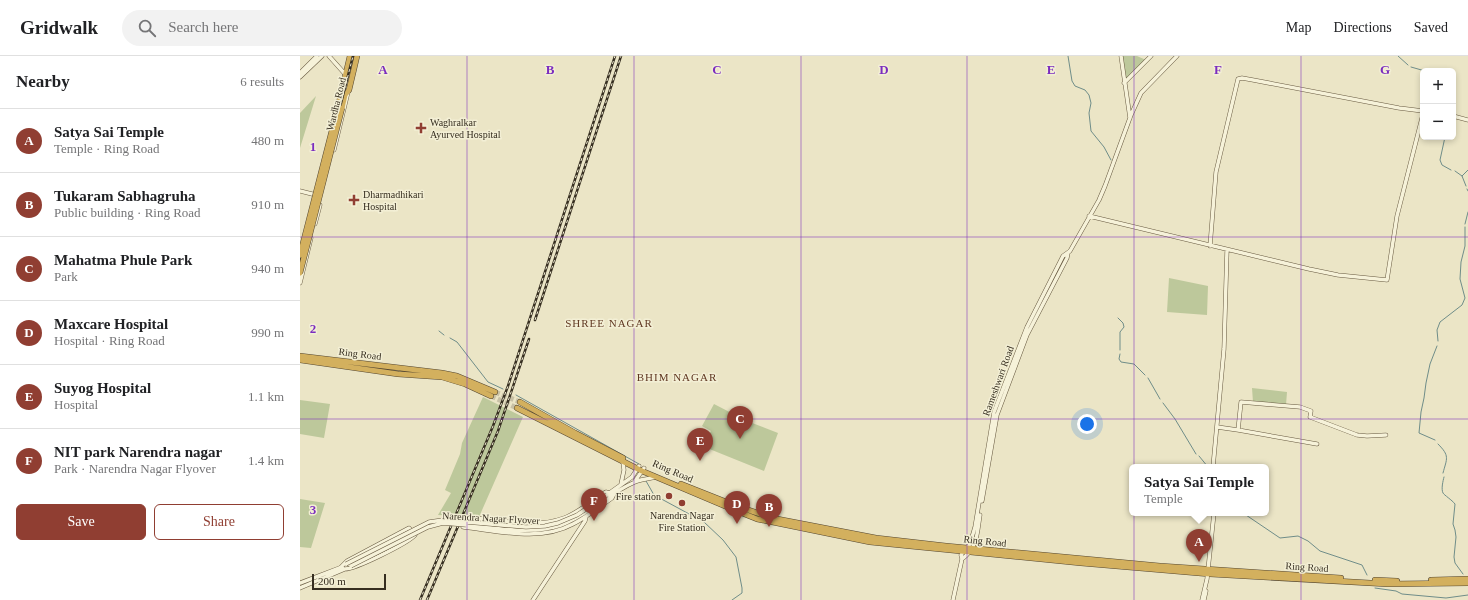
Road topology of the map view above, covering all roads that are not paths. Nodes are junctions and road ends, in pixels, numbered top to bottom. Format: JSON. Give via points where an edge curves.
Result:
{"nodes":[{"id":1,"x":317,"y":56,"type":"edge"},
{"id":2,"x":322,"y":56,"type":"edge"},
{"id":3,"x":329,"y":56,"type":"edge"},
{"id":4,"x":357,"y":56,"type":"edge"},
{"id":5,"x":1121,"y":56,"type":"edge"},
{"id":6,"x":1151,"y":56,"type":"edge"},
{"id":7,"x":1177,"y":56,"type":"edge"},
{"id":8,"x":349,"y":59,"type":"edge"},
{"id":9,"x":300,"y":73,"type":"edge"},
{"id":10,"x":345,"y":74,"type":"junction"},
{"id":11,"x":300,"y":77,"type":"edge"},
{"id":12,"x":1124,"y":83,"type":"junction"},
{"id":13,"x":347,"y":92,"type":"junction"},
{"id":14,"x":1420,"y":112,"type":"edge"},
{"id":15,"x":1456,"y":117,"type":"edge"},
{"id":16,"x":1130,"y":118,"type":"junction"},
{"id":17,"x":1468,"y":120,"type":"edge"},
{"id":18,"x":1420,"y":124,"type":"edge"},
{"id":19,"x":300,"y":191,"type":"edge"},
{"id":20,"x":314,"y":194,"type":"junction"},
{"id":21,"x":322,"y":196,"type":"junction"},
{"id":22,"x":1089,"y":216,"type":"junction"},
{"id":23,"x":1210,"y":246,"type":"junction"},
{"id":24,"x":300,"y":247,"type":"edge"},
{"id":25,"x":1227,"y":250,"type":"junction"},
{"id":26,"x":1069,"y":252,"type":"junction"},
{"id":27,"x":300,"y":255,"type":"edge"},
{"id":28,"x":300,"y":273,"type":"edge"},
{"id":29,"x":300,"y":283,"type":"edge"},
{"id":30,"x":1223,"y":317,"type":"junction"},
{"id":31,"x":300,"y":356,"type":"edge"},
{"id":32,"x":300,"y":360,"type":"edge"},
{"id":33,"x":485,"y":390,"type":"junction"},
{"id":34,"x":495,"y":392,"type":"tunnel mouth"},
{"id":35,"x":491,"y":396,"type":"tunnel mouth"},
{"id":36,"x":520,"y":402,"type":"tunnel mouth"},
{"id":37,"x":517,"y":408,"type":"tunnel mouth"},
{"id":38,"x":1217,"y":427,"type":"junction"},
{"id":39,"x":1238,"y":430,"type":"junction"},
{"id":40,"x":1386,"y":435,"type":"dead end"},
{"id":41,"x":1317,"y":444,"type":"dead end"},
{"id":42,"x":623,"y":462,"type":"junction"},
{"id":43,"x":1212,"y":464,"type":"edge"},
{"id":44,"x":1212,"y":464,"type":"edge"},
{"id":45,"x":641,"y":468,"type":"junction"},
{"id":46,"x":656,"y":477,"type":"junction"},
{"id":47,"x":635,"y":481,"type":"junction"},
{"id":48,"x":621,"y":484,"type":"junction"},
{"id":49,"x":610,"y":494,"type":"junction"},
{"id":50,"x":586,"y":516,"type":"junction"},
{"id":51,"x":1215,"y":516,"type":"edge"},
{"id":52,"x":969,"y":549,"type":"junction"},
{"id":53,"x":342,"y":568,"type":"junction"},
{"id":54,"x":1208,"y":574,"type":"junction"},
{"id":55,"x":1468,"y":579,"type":"edge"},
{"id":56,"x":1343,"y":580,"type":"junction"},
{"id":57,"x":300,"y":583,"type":"edge"},
{"id":58,"x":1468,"y":583,"type":"edge"},
{"id":59,"x":300,"y":588,"type":"edge"},
{"id":60,"x":534,"y":600,"type":"edge"},
{"id":61,"x":953,"y":600,"type":"edge"},
{"id":62,"x":1203,"y":600,"type":"edge"}],
"edges":[{"from":1,"to":9,"type":"street"},
{"from":2,"to":11,"type":"street"},
{"from":3,"to":10,"type":"street"},
{"from":4,"to":13,"type":"highway","name":"Wardha Road"},
{"from":5,"to":12,"type":"street"},
{"from":6,"to":12,"type":"street"},
{"from":7,"to":16,"type":"street","via":[[1141,93]]},
{"from":8,"to":10,"type":"street","name":"Wardha Road"},
{"from":8,"to":27,"type":"highway","bridge":true},
{"from":10,"to":20,"type":"street","name":"Wardha Road"},
{"from":12,"to":16,"type":"street"},
{"from":13,"to":21,"type":"street","name":"Wardha Road"},
{"from":13,"to":28,"type":"highway","bridge":true},
{"from":14,"to":23,"type":"street","via":[[1238,79],[1216,172]]},
{"from":15,"to":17,"type":"street"},
{"from":16,"to":22,"type":"street","via":[[1105,186]]},
{"from":18,"to":25,"type":"street","via":[[1397,216],[1387,280],[1338,275]]},
{"from":19,"to":20,"type":"street"},
{"from":20,"to":21,"type":"street"},
{"from":20,"to":24,"type":"street","name":"Wardha Road"},
{"from":21,"to":29,"type":"street","name":"Wardha Road"},
{"from":22,"to":23,"type":"street"},
{"from":22,"to":26,"type":"street"},
{"from":23,"to":25,"type":"street"},
{"from":25,"to":30,"type":"street"},
{"from":26,"to":52,"type":"street","via":[[1027,335],[997,415],[976,541]]},
{"from":26,"to":52,"type":"street","name":"Rameshwari Road","via":[[1063,256],[1027,327],[994,412]]},
{"from":30,"to":38,"type":"street","via":[[1224,349]]},
{"from":30,"to":43,"type":"street"},
{"from":31,"to":33,"type":"highway","name":"Ring Road","via":[[442,373],[457,376]]},
{"from":32,"to":33,"type":"highway","name":"Ring Road","via":[[398,374],[442,377]]},
{"from":33,"to":34,"type":"highway"},
{"from":33,"to":35,"type":"highway"},
{"from":36,"to":45,"type":"highway","name":"Ring Road"},
{"from":37,"to":42,"type":"highway","name":"Ring Road"},
{"from":38,"to":39,"type":"street"},
{"from":38,"to":44,"type":"street"},
{"from":39,"to":40,"type":"street","via":[[1241,402],[1300,407],[1311,411],[1310,417],[1353,434]]},
{"from":39,"to":41,"type":"street"},
{"from":42,"to":45,"type":"highway","name":"Ring Road"},
{"from":42,"to":48,"type":"street"},
{"from":45,"to":46,"type":"highway","name":"Ring Road"},
{"from":45,"to":47,"type":"street"},
{"from":45,"to":48,"type":"street"},
{"from":45,"to":52,"type":"highway","name":"Ring Road","via":[[734,506],[772,518],[876,538]]},
{"from":46,"to":47,"type":"street"},
{"from":46,"to":52,"type":"highway","name":"Ring Road","via":[[758,519],[870,542]]},
{"from":47,"to":49,"type":"street"},
{"from":48,"to":49,"type":"street"},
{"from":49,"to":50,"type":"street","via":[[612,498]]},
{"from":49,"to":50,"type":"street","via":[[606,492],[565,518],[545,523],[467,517],[463,527],[541,534],[572,525]]},
{"from":49,"to":53,"type":"street","name":"Narendra Nagar Flyover","bridge":true,"via":[[577,515],[545,526],[436,521]]},
{"from":49,"to":53,"type":"street","name":"Narendra Nagar Flyover","bridge":true,"via":[[575,519],[559,526],[520,530],[437,524]]},
{"from":50,"to":60,"type":"street"},
{"from":51,"to":54,"type":"street"},
{"from":52,"to":54,"type":"highway","name":"Ring Road","via":[[1160,566]]},
{"from":52,"to":61,"type":"street","via":[[962,559]]},
{"from":53,"to":53,"type":"street","via":[[347,561],[409,528],[415,535],[349,570]]},
{"from":53,"to":57,"type":"street"},
{"from":53,"to":59,"type":"street"},
{"from":54,"to":56,"type":"highway","name":"Ring Road"},
{"from":54,"to":62,"type":"street"},
{"from":55,"to":56,"type":"highway","name":"Ring Road"},
{"from":56,"to":58,"type":"highway","name":"Ring Road","via":[[1403,585]]}]}
